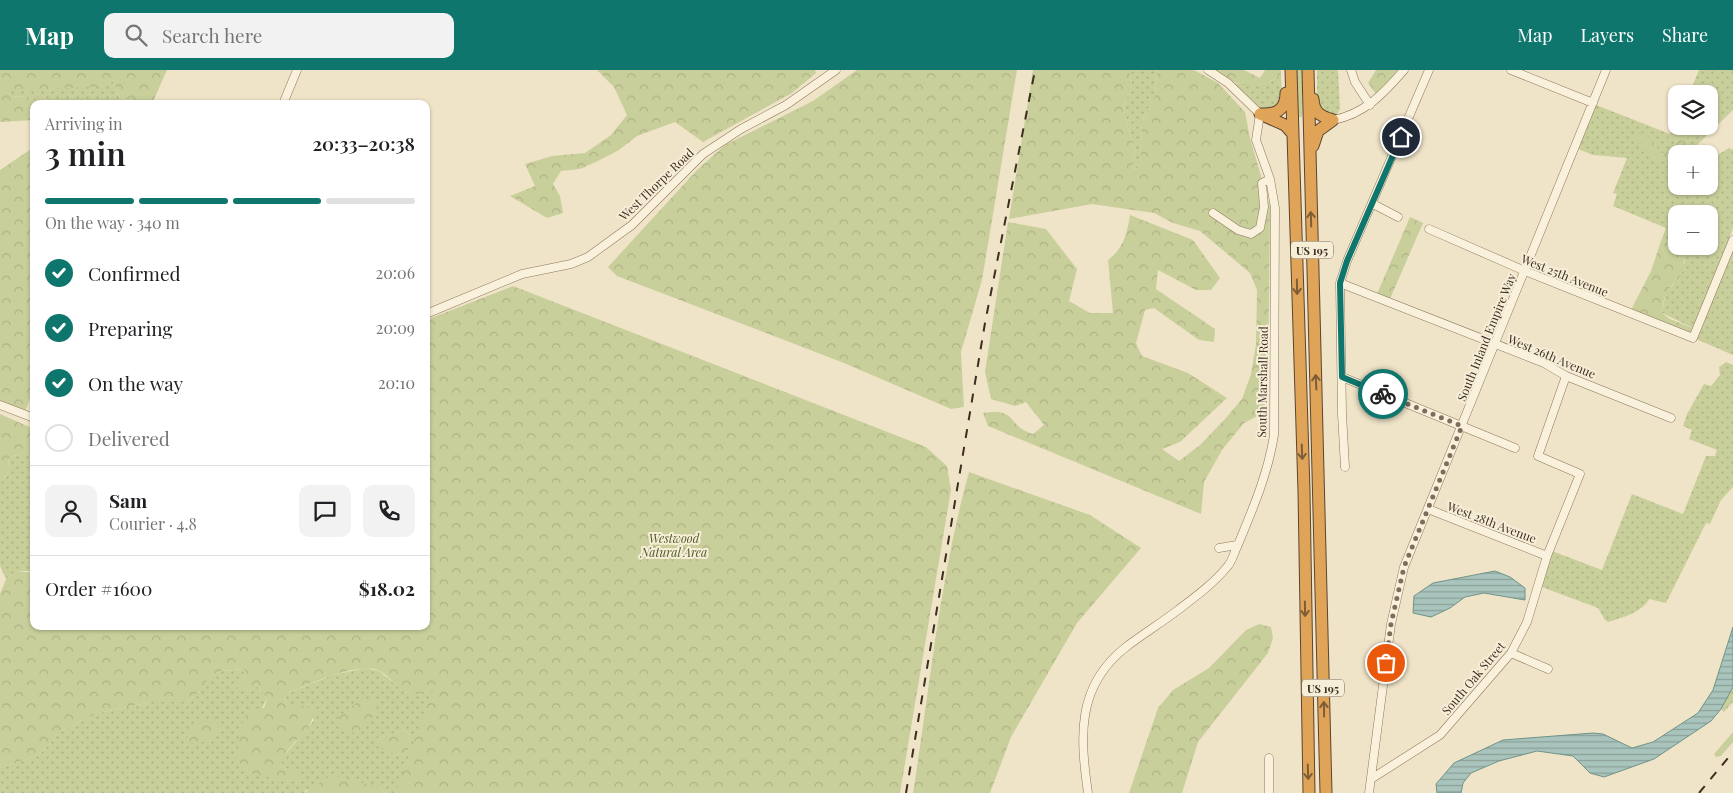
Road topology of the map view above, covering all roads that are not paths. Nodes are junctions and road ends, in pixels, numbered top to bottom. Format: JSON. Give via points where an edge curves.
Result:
{"nodes":[{"id":1,"x":297,"y":70,"type":"edge"},
{"id":2,"x":836,"y":70,"type":"edge"},
{"id":3,"x":1208,"y":70,"type":"edge"},
{"id":4,"x":1286,"y":70,"type":"edge"},
{"id":5,"x":1291,"y":70,"type":"edge"},
{"id":6,"x":1308,"y":70,"type":"edge"},
{"id":7,"x":1312,"y":70,"type":"edge"},
{"id":8,"x":1351,"y":70,"type":"edge"},
{"id":9,"x":1404,"y":70,"type":"edge"},
{"id":10,"x":1429,"y":70,"type":"edge"},
{"id":11,"x":1510,"y":70,"type":"edge"},
{"id":12,"x":1606,"y":70,"type":"edge"},
{"id":13,"x":285,"y":100,"type":"edge"},
{"id":14,"x":1593,"y":103,"type":"junction"},
{"id":15,"x":1370,"y":105,"type":"junction"},
{"id":16,"x":1260,"y":114,"type":"junction"},
{"id":17,"x":1333,"y":120,"type":"junction"},
{"id":18,"x":1292,"y":133,"type":"junction"},
{"id":19,"x":1310,"y":167,"type":"junction"},
{"id":20,"x":1270,"y":179,"type":"junction"},
{"id":21,"x":1373,"y":204,"type":"junction"},
{"id":22,"x":1212,"y":213,"type":"dead end"},
{"id":23,"x":1398,"y":217,"type":"dead end"},
{"id":24,"x":1429,"y":229,"type":"dead end"},
{"id":25,"x":1733,"y":240,"type":"edge"},
{"id":26,"x":1525,"y":271,"type":"junction"},
{"id":27,"x":1340,"y":283,"type":"junction"},
{"id":28,"x":430,"y":312,"type":"edge"},
{"id":29,"x":1495,"y":344,"type":"junction"},
{"id":30,"x":1566,"y":376,"type":"junction"},
{"id":31,"x":1342,"y":377,"type":"junction"},
{"id":32,"x":0,"y":405,"type":"edge"},
{"id":33,"x":30,"y":416,"type":"edge"},
{"id":34,"x":1671,"y":418,"type":"dead end"},
{"id":35,"x":1462,"y":426,"type":"junction"},
{"id":36,"x":1515,"y":448,"type":"dead end"},
{"id":37,"x":1345,"y":467,"type":"dead end"},
{"id":38,"x":1304,"y":491,"type":"junction"},
{"id":39,"x":1428,"y":509,"type":"junction"},
{"id":40,"x":1237,"y":546,"type":"junction"},
{"id":41,"x":1219,"y":548,"type":"dead end"},
{"id":42,"x":1547,"y":556,"type":"junction"},
{"id":43,"x":1321,"y":584,"type":"junction"},
{"id":44,"x":1511,"y":652,"type":"junction"},
{"id":45,"x":1548,"y":669,"type":"dead end"},
{"id":46,"x":1269,"y":758,"type":"dead end"},
{"id":47,"x":1371,"y":779,"type":"junction"},
{"id":48,"x":1088,"y":793,"type":"edge"},
{"id":49,"x":1269,"y":793,"type":"edge"},
{"id":50,"x":1309,"y":793,"type":"edge"},
{"id":51,"x":1326,"y":793,"type":"edge"},
{"id":52,"x":1369,"y":793,"type":"edge"}],
"edges":[{"from":1,"to":13,"type":"street"},
{"from":2,"to":28,"type":"street","name":"West Thorpe Road","via":[[788,104],[740,129],[703,154],[632,225],[588,257],[571,264],[522,274]]},
{"from":3,"to":16,"type":"street"},
{"from":4,"to":16,"type":"highway","via":[[1284,106],[1276,113]]},
{"from":5,"to":18,"type":"highway","number":"US 195"},
{"from":6,"to":19,"type":"highway","number":"US 195"},
{"from":7,"to":17,"type":"highway","via":[[1316,112]]},
{"from":8,"to":15,"type":"street"},
{"from":9,"to":15,"type":"street"},
{"from":10,"to":21,"type":"street"},
{"from":11,"to":14,"type":"street"},
{"from":12,"to":14,"type":"street","name":"South Inland Empire Way"},
{"from":14,"to":26,"type":"street","name":"South Inland Empire Way"},
{"from":15,"to":17,"type":"street"},
{"from":16,"to":18,"type":"highway","via":[[1285,125]]},
{"from":16,"to":20,"type":"street","name":"South Marshall Road","via":[[1256,140]]},
{"from":17,"to":19,"type":"highway","via":[[1318,131]]},
{"from":18,"to":38,"type":"highway","number":"US 195","one_way":true},
{"from":43,"to":19,"type":"highway","number":"US 195","one_way":true,"via":[[1328,576],[1320,482]]},
{"from":20,"to":22,"type":"street","via":[[1262,182],[1264,207],[1260,228],[1251,234],[1238,230]]},
{"from":20,"to":40,"type":"street","name":"South Marshall Road","via":[[1275,208],[1274,435],[1271,456]]},
{"from":21,"to":23,"type":"street"},
{"from":21,"to":27,"type":"street"},
{"from":24,"to":26,"type":"street","name":"West 25th Avenue"},
{"from":25,"to":26,"type":"street","name":"West 25th Avenue","via":[[1693,338]]},
{"from":26,"to":29,"type":"street","name":"South Inland Empire Way"},
{"from":27,"to":29,"type":"street","name":"West 26th Avenue"},
{"from":27,"to":31,"type":"street"},
{"from":29,"to":30,"type":"street","name":"West 26th Avenue"},
{"from":29,"to":35,"type":"street","name":"South Inland Empire Way"},
{"from":30,"to":34,"type":"street","name":"West 26th Avenue"},
{"from":30,"to":42,"type":"street","name":"South Oak Street","via":[[1538,456],[1580,474]]},
{"from":31,"to":35,"type":"street"},
{"from":31,"to":37,"type":"street"},
{"from":32,"to":33,"type":"street"},
{"from":35,"to":36,"type":"street"},
{"from":35,"to":39,"type":"street","name":"South Inland Empire Way"},
{"from":38,"to":43,"type":"highway","via":[[1309,577],[1316,584]]},
{"from":38,"to":50,"type":"highway","number":"US 195","one_way":true},
{"from":39,"to":42,"type":"street","name":"West 28th Avenue"},
{"from":39,"to":47,"type":"street","name":"South Inland Empire Way","via":[[1404,567],[1391,624]]},
{"from":40,"to":41,"type":"street"},
{"from":40,"to":48,"type":"street","name":"South Marshall Road","via":[[1228,566],[1208,586],[1106,666],[1086,705],[1083,726]]},
{"from":42,"to":44,"type":"street","name":"South Oak Street","via":[[1527,622]]},
{"from":51,"to":43,"type":"highway","number":"US 195","one_way":true},
{"from":44,"to":45,"type":"street"},
{"from":44,"to":47,"type":"street","name":"South Oak Street","via":[[1440,735]]},
{"from":46,"to":49,"type":"street"},
{"from":47,"to":52,"type":"street","name":"South Inland Empire Way"}]}
